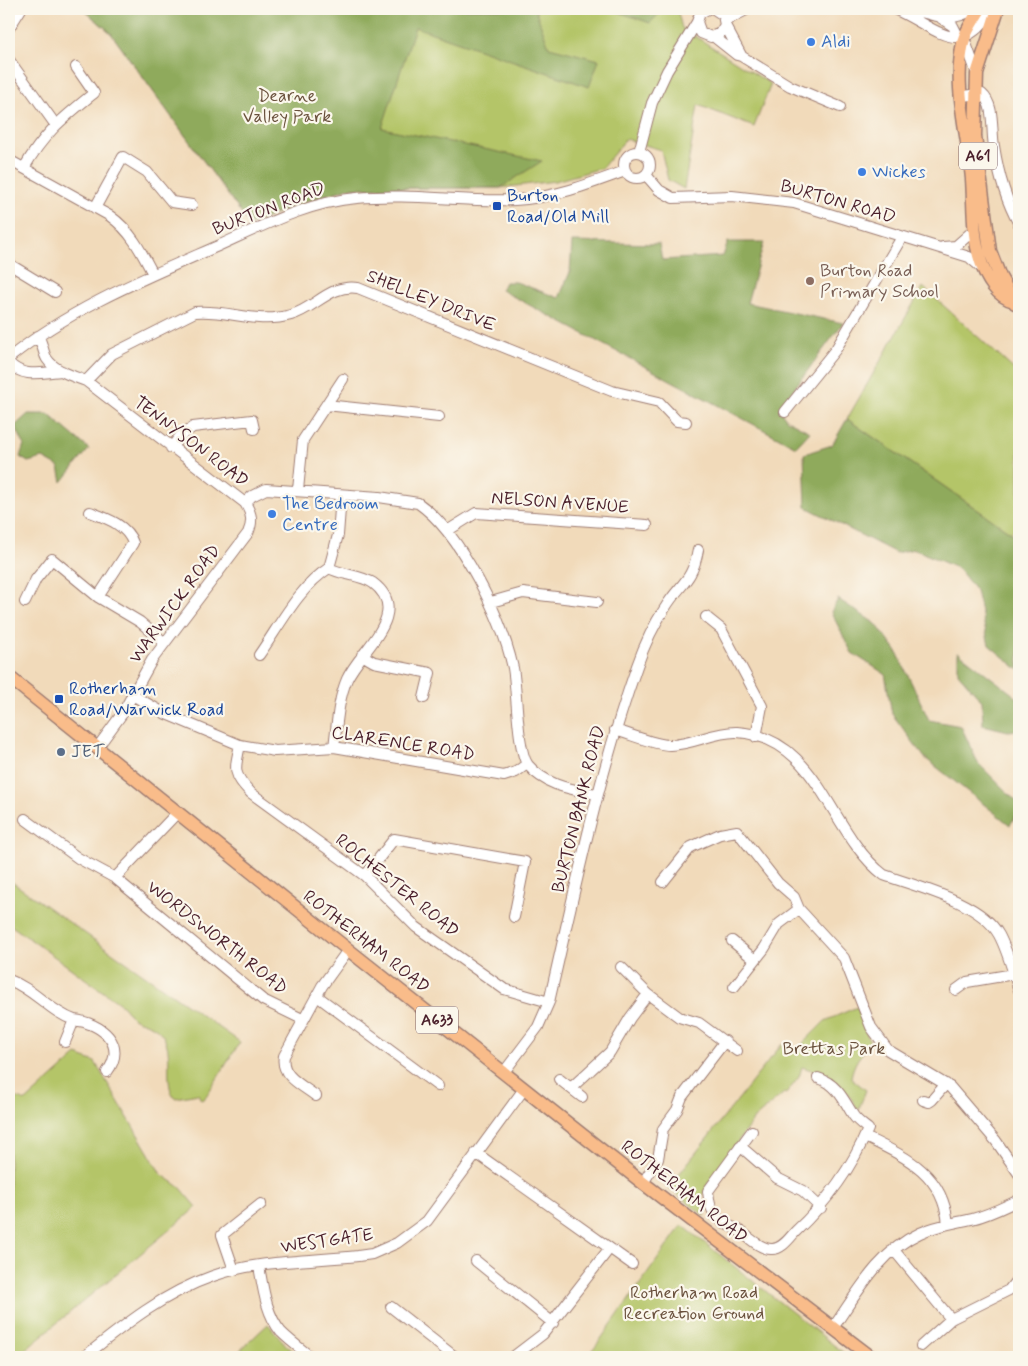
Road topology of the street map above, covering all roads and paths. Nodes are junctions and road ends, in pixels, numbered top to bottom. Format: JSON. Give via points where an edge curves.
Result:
{"nodes":[{"id":1,"x":21,"y":9,"type":"edge"},
{"id":2,"x":715,"y":9,"type":"edge"},
{"id":3,"x":748,"y":9,"type":"edge"},
{"id":4,"x":894,"y":9,"type":"edge"},
{"id":5,"x":909,"y":9,"type":"edge"},
{"id":6,"x":974,"y":9,"type":"edge"},
{"id":7,"x":980,"y":9,"type":"edge"},
{"id":8,"x":992,"y":9,"type":"edge"},
{"id":9,"x":998,"y":9,"type":"edge"},
{"id":10,"x":940,"y":18,"type":"junction"},
{"id":11,"x":697,"y":22,"type":"junction"},
{"id":12,"x":725,"y":23,"type":"junction"},
{"id":13,"x":9,"y":28,"type":"edge"},
{"id":14,"x":709,"y":36,"type":"junction"},
{"id":15,"x":961,"y":37,"type":"junction"},
{"id":16,"x":681,"y":49,"type":"junction"},
{"id":17,"x":741,"y":56,"type":"junction"},
{"id":18,"x":9,"y":60,"type":"edge"},
{"id":19,"x":76,"y":67,"type":"dead end"},
{"id":20,"x":977,"y":74,"type":"junction"},
{"id":21,"x":975,"y":94,"type":"junction"},
{"id":22,"x":962,"y":96,"type":"junction"},
{"id":23,"x":840,"y":107,"type":"dead end"},
{"id":24,"x":55,"y":124,"type":"junction"},
{"id":25,"x":639,"y":152,"type":"junction"},
{"id":26,"x":9,"y":160,"type":"edge"},
{"id":27,"x":24,"y":168,"type":"junction"},
{"id":28,"x":625,"y":171,"type":"junction"},
{"id":29,"x":646,"y":175,"type":"junction"},
{"id":30,"x":192,"y":204,"type":"dead end"},
{"id":31,"x":94,"y":208,"type":"junction"},
{"id":32,"x":1019,"y":224,"type":"edge"},
{"id":33,"x":974,"y":230,"type":"junction"},
{"id":34,"x":902,"y":237,"type":"junction"},
{"id":35,"x":939,"y":248,"type":"junction"},
{"id":36,"x":9,"y":264,"type":"edge"},
{"id":37,"x":984,"y":270,"type":"junction"},
{"id":38,"x":152,"y":274,"type":"junction"},
{"id":39,"x":55,"y":292,"type":"dead end"},
{"id":40,"x":1017,"y":304,"type":"edge"},
{"id":41,"x":38,"y":336,"type":"junction"},
{"id":42,"x":9,"y":358,"type":"edge"},
{"id":43,"x":9,"y":363,"type":"edge"},
{"id":44,"x":62,"y":371,"type":"junction"},
{"id":45,"x":343,"y":379,"type":"dead end"},
{"id":46,"x":86,"y":381,"type":"junction"},
{"id":47,"x":326,"y":404,"type":"junction"},
{"id":48,"x":785,"y":412,"type":"dead end"},
{"id":49,"x":439,"y":417,"type":"dead end"},
{"id":50,"x":686,"y":422,"type":"dead end"},
{"id":51,"x":254,"y":429,"type":"dead end"},
{"id":52,"x":171,"y":448,"type":"junction"},
{"id":53,"x":298,"y":490,"type":"junction"},
{"id":54,"x":341,"y":496,"type":"junction"},
{"id":55,"x":245,"y":503,"type":"junction"},
{"id":56,"x":90,"y":512,"type":"dead end"},
{"id":57,"x":647,"y":525,"type":"dead end"},
{"id":58,"x":447,"y":531,"type":"junction"},
{"id":59,"x":685,"y":555,"type":"dead end"},
{"id":60,"x":329,"y":568,"type":"junction"},
{"id":61,"x":98,"y":597,"type":"junction"},
{"id":62,"x":25,"y":602,"type":"dead end"},
{"id":63,"x":491,"y":602,"type":"junction"},
{"id":64,"x":597,"y":602,"type":"dead end"},
{"id":65,"x":708,"y":623,"type":"dead end"},
{"id":66,"x":166,"y":643,"type":"junction"},
{"id":67,"x":260,"y":655,"type":"dead end"},
{"id":68,"x":362,"y":655,"type":"junction"},
{"id":69,"x":10,"y":680,"type":"edge"},
{"id":70,"x":132,"y":695,"type":"junction"},
{"id":71,"x":424,"y":698,"type":"dead end"},
{"id":72,"x":615,"y":730,"type":"junction"},
{"id":73,"x":756,"y":737,"type":"junction"},
{"id":74,"x":240,"y":745,"type":"junction"},
{"id":75,"x":334,"y":747,"type":"junction"},
{"id":76,"x":97,"y":748,"type":"junction"},
{"id":77,"x":527,"y":764,"type":"junction"},
{"id":78,"x":596,"y":794,"type":"junction"},
{"id":79,"x":176,"y":814,"type":"junction"},
{"id":80,"x":25,"y":819,"type":"dead end"},
{"id":81,"x":365,"y":876,"type":"junction"},
{"id":82,"x":115,"y":878,"type":"junction"},
{"id":83,"x":663,"y":882,"type":"dead end"},
{"id":84,"x":799,"y":909,"type":"junction"},
{"id":85,"x":514,"y":917,"type":"dead end"},
{"id":86,"x":732,"y":941,"type":"dead end"},
{"id":87,"x":348,"y":950,"type":"junction"},
{"id":88,"x":756,"y":960,"type":"junction"},
{"id":89,"x":621,"y":967,"type":"dead end"},
{"id":90,"x":1014,"y":974,"type":"junction"},
{"id":91,"x":9,"y":980,"type":"edge"},
{"id":92,"x":734,"y":987,"type":"dead end"},
{"id":93,"x":956,"y":990,"type":"dead end"},
{"id":94,"x":1019,"y":990,"type":"edge"},
{"id":95,"x":648,"y":994,"type":"junction"},
{"id":96,"x":317,"y":996,"type":"junction"},
{"id":97,"x":549,"y":1002,"type":"junction"},
{"id":98,"x":302,"y":1019,"type":"junction"},
{"id":99,"x":74,"y":1020,"type":"junction"},
{"id":100,"x":725,"y":1041,"type":"junction"},
{"id":101,"x":65,"y":1042,"type":"dead end"},
{"id":102,"x":737,"y":1051,"type":"dead end"},
{"id":103,"x":107,"y":1072,"type":"dead end"},
{"id":104,"x":504,"y":1072,"type":"junction"},
{"id":105,"x":818,"y":1078,"type":"dead end"},
{"id":106,"x":559,"y":1079,"type":"dead end"},
{"id":107,"x":946,"y":1084,"type":"junction"},
{"id":108,"x":438,"y":1086,"type":"dead end"},
{"id":109,"x":571,"y":1088,"type":"junction"},
{"id":110,"x":524,"y":1089,"type":"junction"},
{"id":111,"x":316,"y":1096,"type":"dead end"},
{"id":112,"x":582,"y":1097,"type":"dead end"},
{"id":113,"x":924,"y":1100,"type":"dead end"},
{"id":114,"x":752,"y":1130,"type":"dead end"},
{"id":115,"x":865,"y":1137,"type":"junction"},
{"id":116,"x":740,"y":1146,"type":"junction"},
{"id":117,"x":476,"y":1153,"type":"junction"},
{"id":118,"x":1019,"y":1174,"type":"edge"},
{"id":119,"x":643,"y":1183,"type":"junction"},
{"id":120,"x":1019,"y":1200,"type":"edge"},
{"id":121,"x":262,"y":1204,"type":"dead end"},
{"id":122,"x":821,"y":1208,"type":"junction"},
{"id":123,"x":948,"y":1224,"type":"junction"},
{"id":124,"x":609,"y":1249,"type":"junction"},
{"id":125,"x":894,"y":1249,"type":"junction"},
{"id":126,"x":476,"y":1261,"type":"dead end"},
{"id":127,"x":632,"y":1264,"type":"dead end"},
{"id":128,"x":259,"y":1266,"type":"junction"},
{"id":129,"x":234,"y":1270,"type":"junction"},
{"id":130,"x":1019,"y":1277,"type":"edge"},
{"id":131,"x":408,"y":1305,"type":"dead end"},
{"id":132,"x":391,"y":1307,"type":"dead end"},
{"id":133,"x":401,"y":1314,"type":"junction"},
{"id":134,"x":951,"y":1319,"type":"junction"},
{"id":135,"x":553,"y":1323,"type":"junction"},
{"id":136,"x":832,"y":1328,"type":"junction"},
{"id":137,"x":921,"y":1346,"type":"dead end"},
{"id":138,"x":84,"y":1357,"type":"edge"},
{"id":139,"x":311,"y":1357,"type":"edge"},
{"id":140,"x":455,"y":1357,"type":"edge"},
{"id":141,"x":513,"y":1357,"type":"edge"},
{"id":142,"x":871,"y":1357,"type":"edge"}],
"edges":[{"from":1,"to":13,"type":"street"},
{"from":2,"to":11,"type":"street","via":[[700,13]]},
{"from":2,"to":12,"type":"street"},
{"from":3,"to":12,"type":"street"},
{"from":4,"to":15,"type":"street","via":[[947,36]]},
{"from":5,"to":10,"type":"street"},
{"from":6,"to":10,"type":"street","via":[[953,18]]},
{"from":7,"to":15,"type":"main road","number":"A61"},
{"from":8,"to":15,"type":"street","via":[[980,28]]},
{"from":9,"to":20,"type":"main road","number":"A61"},
{"from":10,"to":15,"type":"street","via":[[953,26]]},
{"from":11,"to":14,"type":"street","via":[[699,30]]},
{"from":11,"to":16,"type":"street"},
{"from":12,"to":14,"type":"street","via":[[720,33]]},
{"from":12,"to":17,"type":"street"},
{"from":14,"to":16,"type":"street"},
{"from":14,"to":17,"type":"street"},
{"from":15,"to":20,"type":"street"},
{"from":15,"to":22,"type":"main road","number":"A61"},
{"from":16,"to":25,"type":"street","via":[[652,103]]},
{"from":17,"to":23,"type":"street","via":[[793,88]]},
{"from":18,"to":24,"type":"street"},
{"from":19,"to":24,"type":"street","via":[[94,94]]},
{"from":20,"to":21,"type":"main road","number":"A61"},
{"from":21,"to":22,"type":"street"},
{"from":21,"to":32,"type":"street","via":[[982,94],[989,104],[1004,189]]},
{"from":21,"to":40,"type":"main road","number":"A61","via":[[976,136],[990,251],[1000,277]]},
{"from":22,"to":33,"type":"main road","number":"A61","via":[[972,178]]},
{"from":24,"to":27,"type":"street"},
{"from":25,"to":28,"type":"street","via":[[627,156],[623,164]]},
{"from":25,"to":29,"type":"street","via":[[645,154],[650,163]]},
{"from":26,"to":27,"type":"street"},
{"from":27,"to":31,"type":"street"},
{"from":28,"to":29,"type":"street","name":"BURTON ROAD","via":[[633,178]]},
{"from":28,"to":38,"type":"street","name":"BURTON ROAD","via":[[553,194],[515,200],[358,198],[327,202],[295,212]]},
{"from":29,"to":34,"type":"street","name":"BURTON ROAD","via":[[659,190],[674,198],[732,196],[794,203]]},
{"from":30,"to":31,"type":"street","via":[[172,202],[147,172],[122,157]]},
{"from":31,"to":38,"type":"street","via":[[128,231]]},
{"from":33,"to":35,"type":"street","via":[[956,246]]},
{"from":33,"to":37,"type":"main road","number":"A61"},
{"from":34,"to":35,"type":"street","name":"BURTON ROAD"},
{"from":34,"to":48,"type":"street","via":[[836,349]]},
{"from":35,"to":37,"type":"street","name":"BURTON ROAD","via":[[972,259]]},
{"from":36,"to":39,"type":"street"},
{"from":37,"to":40,"type":"main road","number":"A61","via":[[999,294]]},
{"from":38,"to":41,"type":"street","name":"BURTON ROAD"},
{"from":41,"to":42,"type":"street","name":"BURTON ROAD"},
{"from":41,"to":44,"type":"street","name":"TENNYSON ROAD","via":[[46,357]]},
{"from":43,"to":44,"type":"street","name":"TENNYSON ROAD","via":[[16,370],[29,374]]},
{"from":44,"to":46,"type":"street","name":"TENNYSON ROAD"},
{"from":45,"to":47,"type":"street"},
{"from":46,"to":50,"type":"street","name":"SHELLEY DRIVE","via":[[112,354],[195,312],[250,319],[279,318],[293,315],[330,293],[349,287],[612,391],[658,402],[677,421]]},
{"from":46,"to":52,"type":"street","name":"TENNYSON ROAD"},
{"from":47,"to":49,"type":"street"},
{"from":47,"to":53,"type":"street","via":[[303,440]]},
{"from":51,"to":52,"type":"street","via":[[252,420],[193,427]]},
{"from":52,"to":55,"type":"street","name":"TENNYSON ROAD"},
{"from":53,"to":54,"type":"street","name":"TENNYSON ROAD"},
{"from":53,"to":55,"type":"street","name":"TENNYSON ROAD","via":[[266,489]]},
{"from":54,"to":58,"type":"street","name":"TENNYSON ROAD","via":[[418,503],[432,513]]},
{"from":54,"to":60,"type":"street","via":[[338,535]]},
{"from":55,"to":66,"type":"street","name":"WARWICK ROAD","via":[[251,512],[252,524],[248,533]]},
{"from":56,"to":61,"type":"street","via":[[112,521],[126,532],[133,543]]},
{"from":57,"to":58,"type":"street","name":"NELSON AVENUE","via":[[476,513]]},
{"from":58,"to":63,"type":"street","name":"TENNYSON ROAD"},
{"from":59,"to":72,"type":"street","name":"BURTON BANK ROAD","via":[[697,554],[695,568],[654,625]]},
{"from":60,"to":67,"type":"street","via":[[302,593]]},
{"from":60,"to":68,"type":"street","via":[[372,582],[388,609],[386,624]]},
{"from":61,"to":62,"type":"street","via":[[52,559],[36,579]]},
{"from":61,"to":66,"type":"street","via":[[140,622]]},
{"from":63,"to":64,"type":"street","via":[[523,593]]},
{"from":63,"to":77,"type":"street","name":"TENNYSON ROAD","via":[[513,668]]},
{"from":65,"to":73,"type":"street","via":[[720,629],[762,706]]},
{"from":66,"to":70,"type":"street","name":"WARWICK ROAD"},
{"from":68,"to":71,"type":"street","via":[[374,662],[430,673]]},
{"from":68,"to":75,"type":"street","via":[[348,678],[339,704]]},
{"from":69,"to":76,"type":"main road","name":"ROTHERHAM ROAD","number":"A633"},
{"from":70,"to":74,"type":"street","name":"CLARENCE ROAD","via":[[166,714]]},
{"from":70,"to":76,"type":"street","name":"WARWICK ROAD"},
{"from":72,"to":73,"type":"street","via":[[669,745],[736,732]]},
{"from":72,"to":78,"type":"street","name":"BURTON BANK ROAD"},
{"from":73,"to":90,"type":"street","via":[[790,752],[808,770],[850,836],[884,875],[961,903],[990,923],[1000,936]]},
{"from":74,"to":75,"type":"street","name":"CLARENCE ROAD","via":[[275,751]]},
{"from":74,"to":81,"type":"street","name":"ROCHESTER ROAD","via":[[237,778],[251,793]]},
{"from":75,"to":77,"type":"street","name":"CLARENCE ROAD","via":[[504,776]]},
{"from":76,"to":79,"type":"main road","name":"ROTHERHAM ROAD","number":"A633"},
{"from":77,"to":78,"type":"street","via":[[547,782]]},
{"from":78,"to":97,"type":"street","name":"BURTON BANK ROAD"},
{"from":79,"to":82,"type":"street"},
{"from":79,"to":87,"type":"main road","name":"ROTHERHAM ROAD","number":"A633"},
{"from":80,"to":82,"type":"street","name":"WORDSWORTH ROAD","via":[[78,858]]},
{"from":81,"to":85,"type":"street","via":[[394,839],[525,862]]},
{"from":81,"to":97,"type":"street","name":"ROCHESTER ROAD","via":[[416,927],[504,989]]},
{"from":82,"to":98,"type":"street","name":"WORDSWORTH ROAD","via":[[263,1000]]},
{"from":83,"to":84,"type":"street","via":[[691,847],[720,834],[737,831],[778,883],[794,897]]},
{"from":84,"to":88,"type":"street","via":[[779,924]]},
{"from":84,"to":107,"type":"street","via":[[844,958],[871,1026],[888,1050]]},
{"from":86,"to":88,"type":"street"},
{"from":87,"to":96,"type":"street"},
{"from":87,"to":104,"type":"main road","name":"ROTHERHAM ROAD","number":"A633"},
{"from":88,"to":92,"type":"street"},
{"from":89,"to":95,"type":"street"},
{"from":90,"to":93,"type":"street","via":[[967,982]]},
{"from":90,"to":94,"type":"street"},
{"from":91,"to":99,"type":"street","via":[[36,994],[51,1009]]},
{"from":95,"to":100,"type":"street","via":[[679,1017],[700,1023]]},
{"from":95,"to":109,"type":"street","via":[[610,1052]]},
{"from":96,"to":98,"type":"street"},
{"from":96,"to":108,"type":"street"},
{"from":97,"to":104,"type":"street","name":"BURTON BANK ROAD","via":[[538,1027]]},
{"from":98,"to":111,"type":"street","via":[[284,1056],[283,1067]]},
{"from":99,"to":101,"type":"street"},
{"from":99,"to":103,"type":"street","via":[[88,1022],[106,1034],[121,1053]]},
{"from":100,"to":102,"type":"street"},
{"from":100,"to":119,"type":"street","via":[[662,1129],[658,1159]]},
{"from":104,"to":110,"type":"main road","name":"ROTHERHAM ROAD","number":"A633"},
{"from":105,"to":115,"type":"street","via":[[842,1095],[854,1117],[868,1130]]},
{"from":106,"to":109,"type":"street"},
{"from":107,"to":113,"type":"street","via":[[932,1100]]},
{"from":107,"to":118,"type":"street"},
{"from":109,"to":112,"type":"street"},
{"from":110,"to":117,"type":"street","name":"WESTGATE"},
{"from":110,"to":119,"type":"main road","name":"ROTHERHAM ROAD","number":"A633"},
{"from":114,"to":116,"type":"street"},
{"from":115,"to":122,"type":"street","via":[[836,1189]]},
{"from":115,"to":123,"type":"street","via":[[902,1156],[930,1179],[942,1196]]},
{"from":116,"to":122,"type":"street","via":[[777,1178],[803,1191]]},
{"from":116,"to":122,"type":"street","via":[[708,1191],[709,1206],[716,1217],[773,1250],[782,1246]]},
{"from":117,"to":124,"type":"street"},
{"from":117,"to":128,"type":"street","name":"WESTGATE","via":[[427,1221],[397,1243],[372,1254]]},
{"from":119,"to":136,"type":"main road","name":"ROTHERHAM ROAD","number":"A633"},
{"from":120,"to":123,"type":"street","via":[[974,1218]]},
{"from":121,"to":129,"type":"street","via":[[222,1235]]},
{"from":123,"to":125,"type":"street","via":[[922,1232]]},
{"from":124,"to":127,"type":"street"},
{"from":124,"to":135,"type":"street"},
{"from":125,"to":134,"type":"street"},
{"from":125,"to":136,"type":"street","via":[[868,1277]]},
{"from":126,"to":135,"type":"street"},
{"from":128,"to":129,"type":"street","name":"WESTGATE"},
{"from":128,"to":139,"type":"street","via":[[265,1299],[276,1324]]},
{"from":129,"to":138,"type":"street","name":"WESTGATE","via":[[172,1294],[135,1316]]},
{"from":130,"to":134,"type":"street","via":[[1009,1290],[998,1297]]},
{"from":131,"to":133,"type":"street"},
{"from":132,"to":133,"type":"street"},
{"from":133,"to":140,"type":"street"},
{"from":134,"to":137,"type":"street"},
{"from":135,"to":141,"type":"street"},
{"from":136,"to":142,"type":"main road","name":"ROTHERHAM ROAD","number":"A633"}]}
